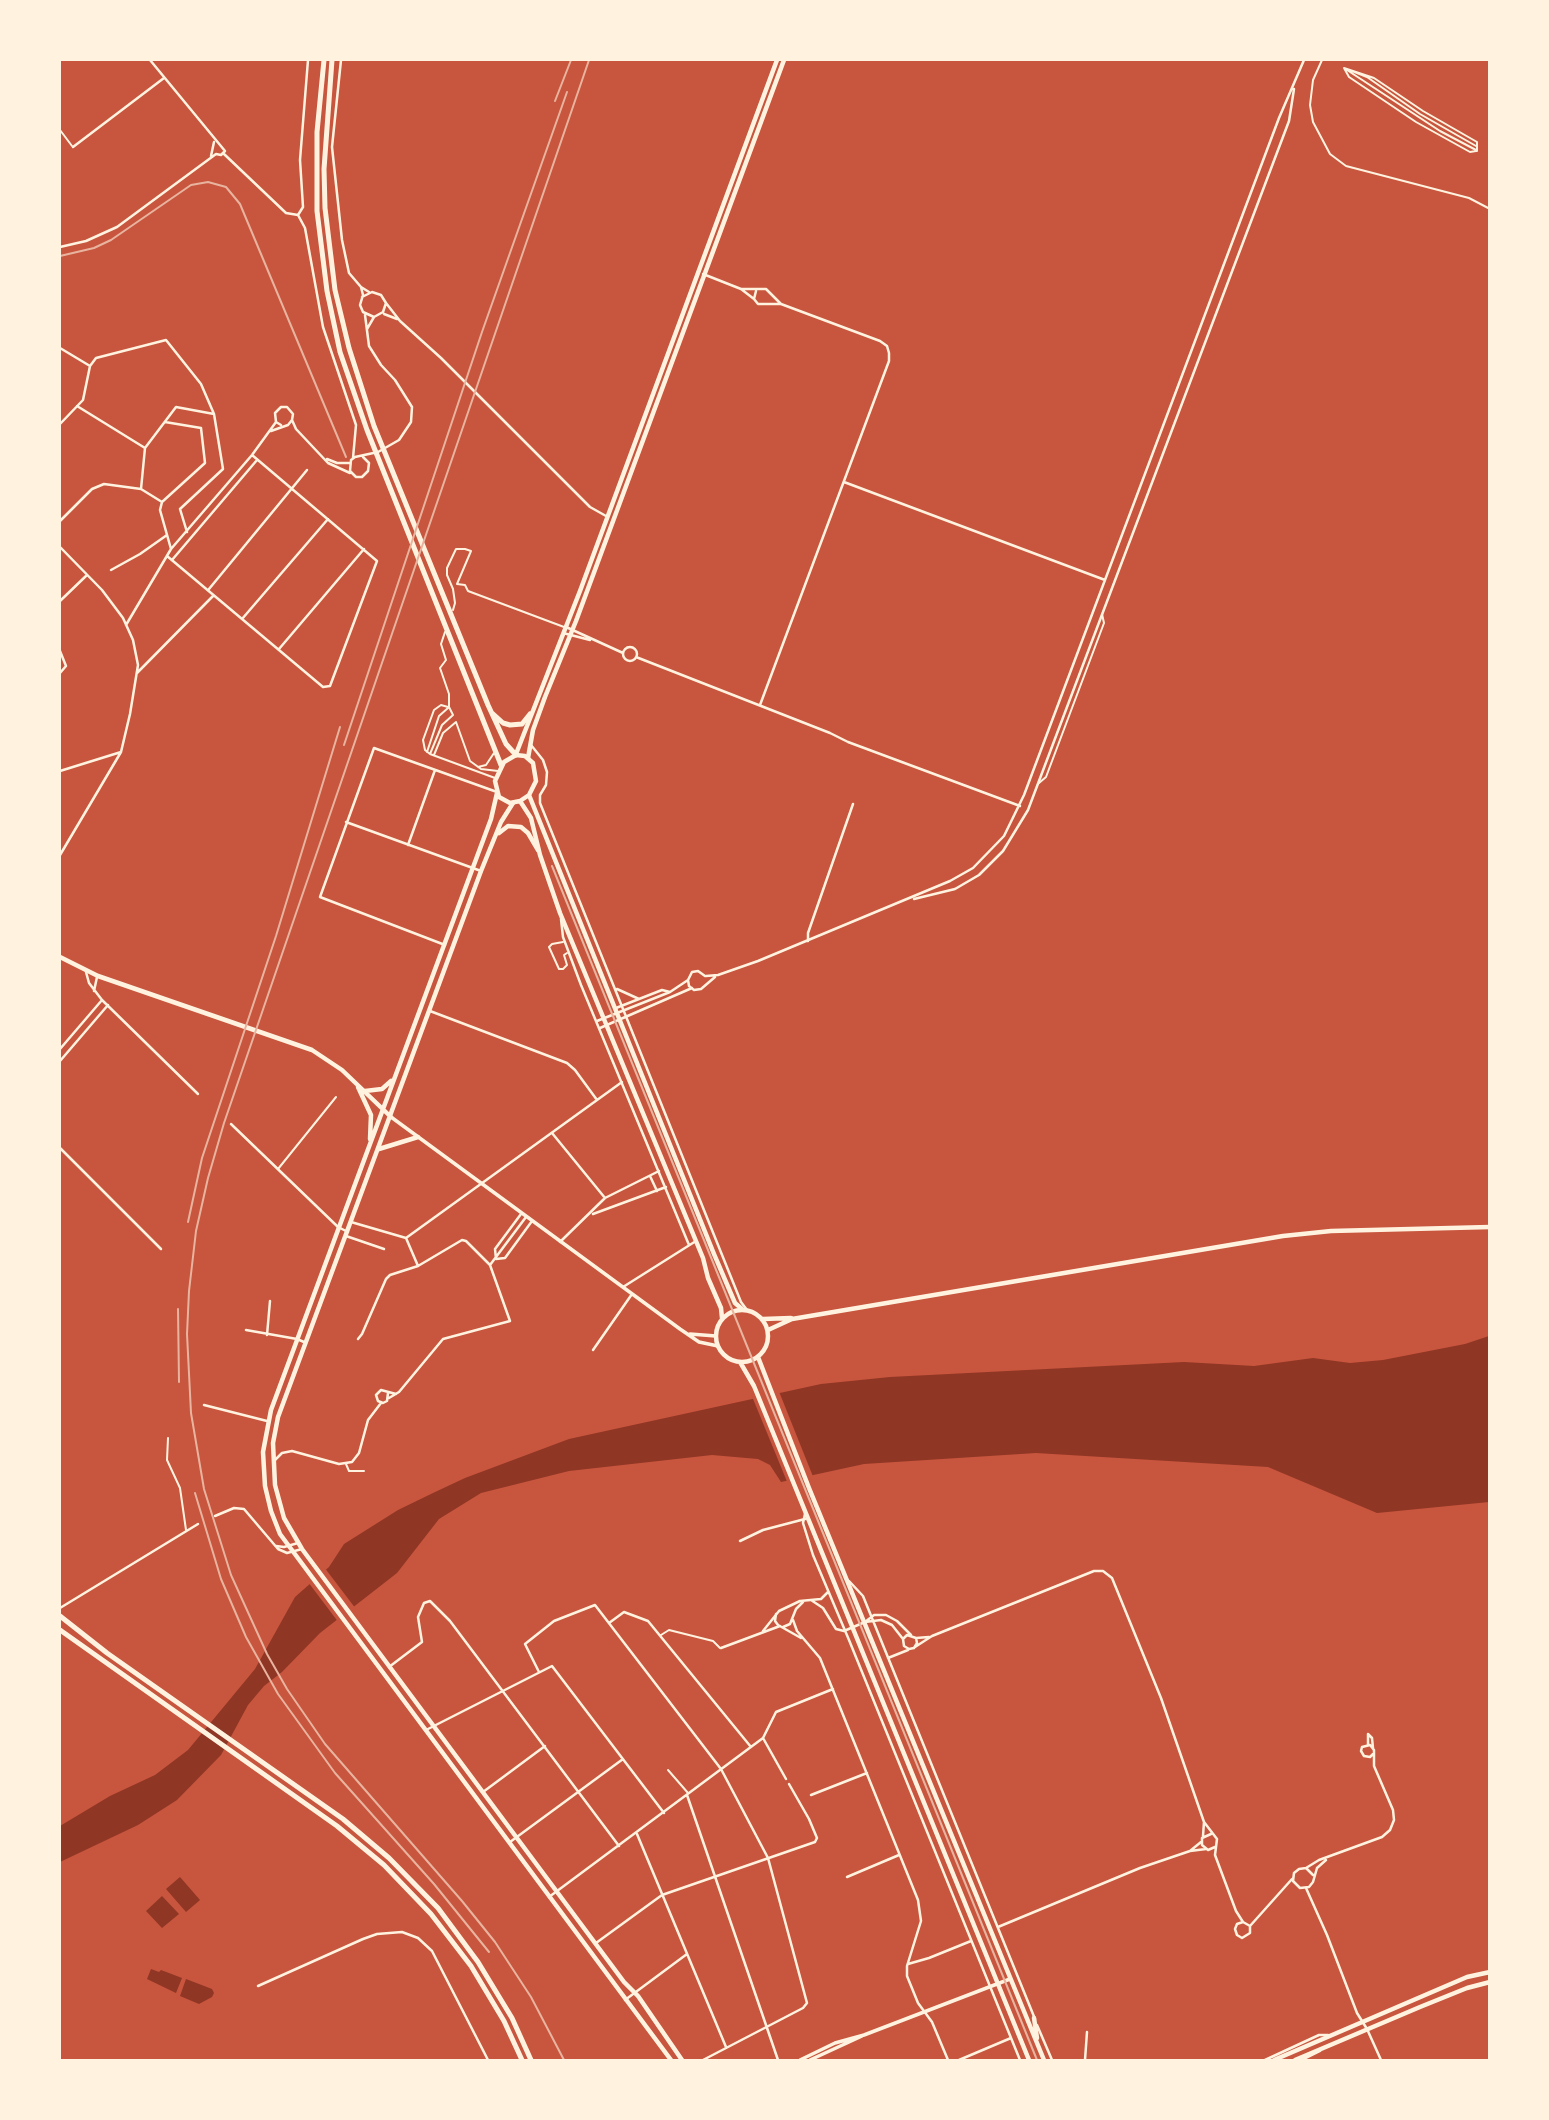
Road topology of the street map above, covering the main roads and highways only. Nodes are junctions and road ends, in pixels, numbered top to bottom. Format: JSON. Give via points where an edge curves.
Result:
{"nodes":[{"id":1,"x":324,"y":60,"type":"edge"},
{"id":2,"x":332,"y":60,"type":"edge"},
{"id":3,"x":777,"y":60,"type":"edge"},
{"id":4,"x":784,"y":60,"type":"edge"},
{"id":5,"x":701,"y":273,"type":"junction"},
{"id":6,"x":489,"y":708,"type":"junction"},
{"id":7,"x":530,"y":715,"type":"junction"},
{"id":8,"x":516,"y":755,"type":"junction"},
{"id":9,"x":528,"y":758,"type":"junction"},
{"id":10,"x":500,"y":768,"type":"junction"},
{"id":11,"x":497,"y":793,"type":"junction"},
{"id":12,"x":529,"y":795,"type":"junction"},
{"id":13,"x":520,"y":801,"type":"junction"},
{"id":14,"x":513,"y":803,"type":"junction"},
{"id":15,"x":494,"y":839,"type":"junction"},
{"id":16,"x":540,"y":855,"type":"junction"},
{"id":17,"x":60,"y":957,"type":"edge"},
{"id":18,"x":396,"y":1074,"type":"junction"},
{"id":19,"x":356,"y":1083,"type":"junction"},
{"id":20,"x":364,"y":1091,"type":"junction"},
{"id":21,"x":383,"y":1109,"type":"junction"},
{"id":22,"x":391,"y":1117,"type":"junction"},
{"id":23,"x":418,"y":1137,"type":"road end"},
{"id":24,"x":369,"y":1146,"type":"junction"},
{"id":25,"x":378,"y":1149,"type":"junction"},
{"id":26,"x":1489,"y":1227,"type":"edge"},
{"id":27,"x":744,"y":1310,"type":"junction"},
{"id":28,"x":722,"y":1318,"type":"junction"},
{"id":29,"x":763,"y":1319,"type":"junction"},
{"id":30,"x":792,"y":1319,"type":"junction"},
{"id":31,"x":768,"y":1330,"type":"junction"},
{"id":32,"x":758,"y":1357,"type":"junction"},
{"id":33,"x":740,"y":1363,"type":"junction"},
{"id":34,"x":60,"y":1616,"type":"edge"},
{"id":35,"x":61,"y":1631,"type":"edge"},
{"id":36,"x":1489,"y":1972,"type":"edge"},
{"id":37,"x":1489,"y":1982,"type":"edge"},
{"id":38,"x":1034,"y":2018,"type":"road end"},
{"id":39,"x":1037,"y":2043,"type":"junction"},
{"id":40,"x":522,"y":2060,"type":"edge"},
{"id":41,"x":531,"y":2060,"type":"edge"},
{"id":42,"x":671,"y":2060,"type":"edge"},
{"id":43,"x":682,"y":2060,"type":"edge"},
{"id":44,"x":1028,"y":2060,"type":"edge"},
{"id":45,"x":1044,"y":2060,"type":"edge"},
{"id":46,"x":1274,"y":2060,"type":"edge"},
{"id":47,"x":1295,"y":2060,"type":"edge"}],
"edges":[{"from":1,"to":10,"type":"highway","via":[[317,132],[317,211],[340,352]]},
{"from":2,"to":6,"type":"highway","via":[[324,169],[329,249],[349,348],[380,442]]},
{"from":3,"to":5,"type":"main road"},
{"from":4,"to":5,"type":"main road"},
{"from":5,"to":7,"type":"main road"},
{"from":5,"to":9,"type":"main road","via":[[533,730]]},
{"from":6,"to":7,"type":"highway","via":[[510,725],[522,724]]},
{"from":6,"to":8,"type":"highway"},
{"from":7,"to":8,"type":"main road"},
{"from":8,"to":9,"type":"main road"},
{"from":8,"to":10,"type":"main road"},
{"from":9,"to":12,"type":"main road","via":[[536,781]]},
{"from":10,"to":11,"type":"main road"},
{"from":11,"to":14,"type":"main road"},
{"from":11,"to":18,"type":"main road"},
{"from":12,"to":13,"type":"main road"},
{"from":12,"to":27,"type":"main road","via":[[714,1254],[736,1303]]},
{"from":13,"to":14,"type":"main road"},
{"from":13,"to":16,"type":"main road","via":[[531,818]]},
{"from":14,"to":15,"type":"main road"},
{"from":15,"to":16,"type":"main road","via":[[504,828],[521,827]]},
{"from":15,"to":22,"type":"main road"},
{"from":16,"to":28,"type":"main road","via":[[696,1241]]},
{"from":17,"to":19,"type":"main road","via":[[86,972],[312,1050]]},
{"from":18,"to":20,"type":"main road","via":[[382,1089]]},
{"from":18,"to":21,"type":"main road"},
{"from":19,"to":20,"type":"main road"},
{"from":19,"to":24,"type":"main road","via":[[371,1115]]},
{"from":20,"to":21,"type":"main road"},
{"from":21,"to":22,"type":"main road"},
{"from":21,"to":24,"type":"main road"},
{"from":22,"to":25,"type":"main road"},
{"from":23,"to":25,"type":"main road"},
{"from":24,"to":42,"type":"main road","via":[[267,1421],[265,1486],[275,1522],[288,1546]]},
{"from":25,"to":43,"type":"main road","via":[[278,1417],[273,1443],[278,1502],[300,1546]]},
{"from":26,"to":30,"type":"main road","via":[[1314,1232]]},
{"from":27,"to":28,"type":"main road"},
{"from":27,"to":29,"type":"main road"},
{"from":28,"to":33,"type":"main road","via":[[718,1346],[726,1357]]},
{"from":29,"to":30,"type":"main road"},
{"from":29,"to":31,"type":"main road"},
{"from":30,"to":31,"type":"main road"},
{"from":31,"to":32,"type":"main road","via":[[767,1345]]},
{"from":32,"to":33,"type":"main road"},
{"from":32,"to":39,"type":"main road"},
{"from":33,"to":44,"type":"main road","via":[[806,1511]]},
{"from":34,"to":41,"type":"highway","via":[[358,1832],[423,1892],[489,1977]]},
{"from":35,"to":40,"type":"highway","via":[[361,1845],[431,1914],[471,1966]]},
{"from":36,"to":46,"type":"main road","via":[[1467,1977]]},
{"from":37,"to":47,"type":"main road"},
{"from":38,"to":39,"type":"main road"},
{"from":39,"to":45,"type":"main road"}]}
